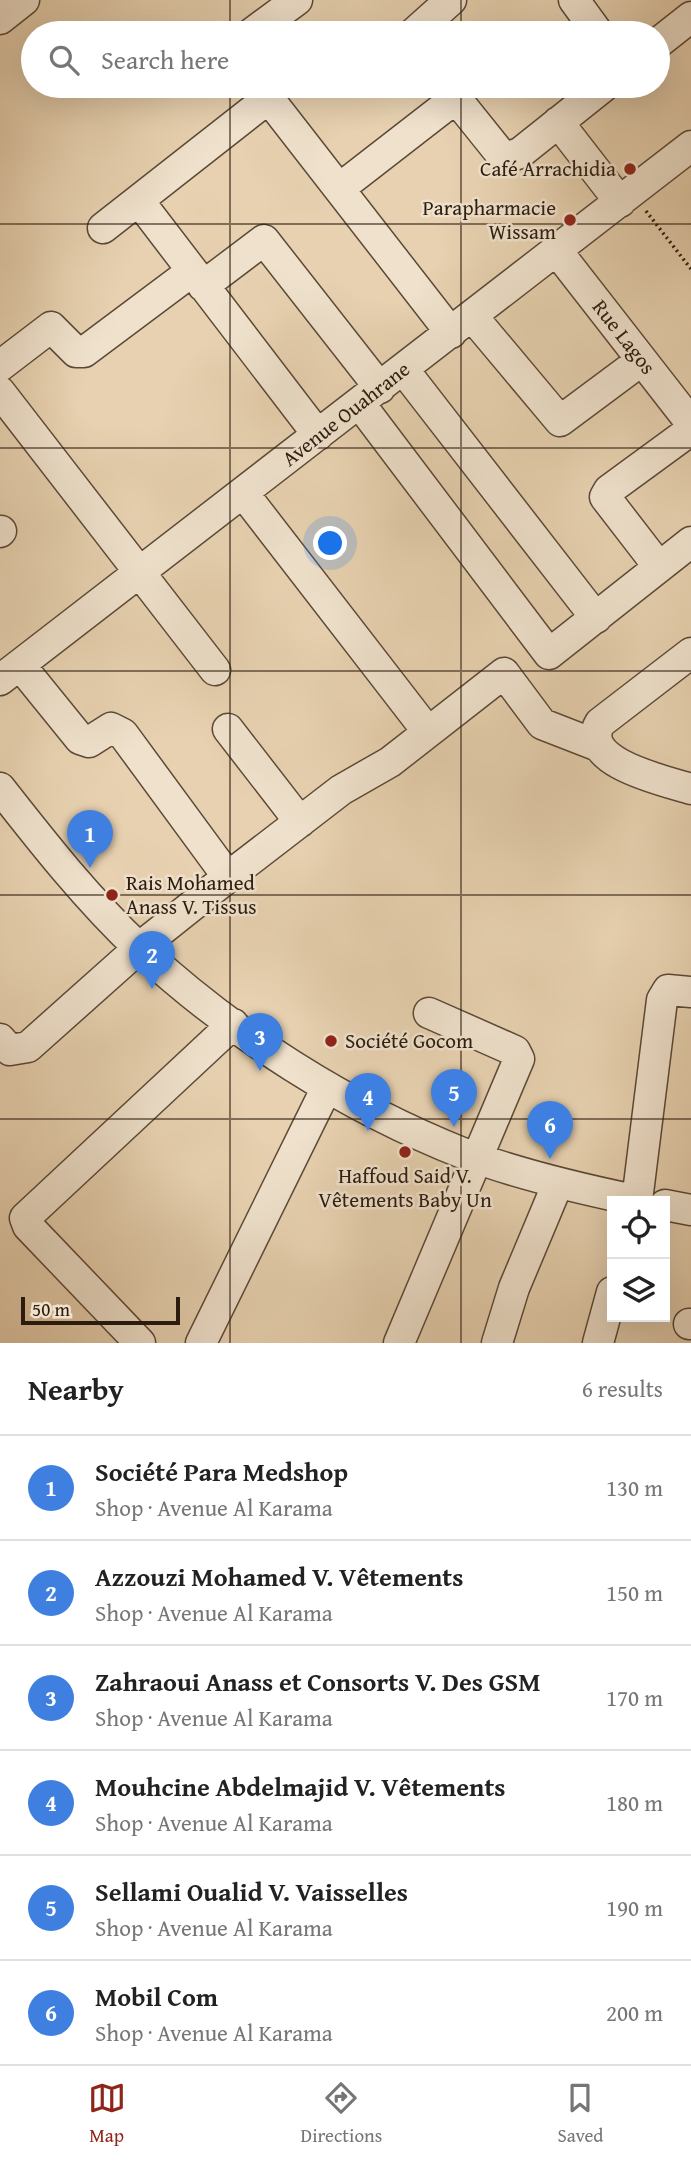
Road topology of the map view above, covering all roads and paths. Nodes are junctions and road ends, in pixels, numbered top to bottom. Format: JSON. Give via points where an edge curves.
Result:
{"nodes":[{"id":1,"x":24,"y":0,"type":"edge"},
{"id":2,"x":297,"y":0,"type":"edge"},
{"id":3,"x":450,"y":0,"type":"edge"},
{"id":4,"x":574,"y":0,"type":"edge"},
{"id":5,"x":0,"y":19,"type":"edge"},
{"id":6,"x":268,"y":21,"type":"edge"},
{"id":7,"x":427,"y":21,"type":"edge"},
{"id":8,"x":589,"y":21,"type":"edge"},
{"id":9,"x":688,"y":25,"type":"edge"},
{"id":10,"x":670,"y":36,"type":"edge"},
{"id":11,"x":258,"y":98,"type":"edge"},
{"id":12,"x":270,"y":98,"type":"edge"},
{"id":13,"x":444,"y":98,"type":"edge"},
{"id":14,"x":456,"y":98,"type":"edge"},
{"id":15,"x":589,"y":98,"type":"edge"},
{"id":16,"x":558,"y":122,"type":"junction"},
{"id":17,"x":691,"y":146,"type":"edge"},
{"id":18,"x":340,"y":188,"type":"junction"},
{"id":19,"x":626,"y":197,"type":"junction"},
{"id":20,"x":139,"y":201,"type":"junction"},
{"id":21,"x":103,"y":228,"type":"dead end"},
{"id":22,"x":557,"y":251,"type":"junction"},
{"id":23,"x":691,"y":269,"type":"edge"},
{"id":24,"x":197,"y":279,"type":"junction"},
{"id":25,"x":462,"y":324,"type":"junction"},
{"id":26,"x":642,"y":360,"type":"junction"},
{"id":27,"x":0,"y":366,"type":"edge"},
{"id":28,"x":403,"y":369,"type":"junction"},
{"id":29,"x":0,"y":392,"type":"edge"},
{"id":30,"x":370,"y":396,"type":"junction"},
{"id":31,"x":691,"y":422,"type":"edge"},
{"id":32,"x":691,"y":430,"type":"edge"},
{"id":33,"x":318,"y":435,"type":"junction"},
{"id":34,"x":244,"y":494,"type":"junction"},
{"id":35,"x":691,"y":542,"type":"edge"},
{"id":36,"x":659,"y":567,"type":"junction"},
{"id":37,"x":140,"y":572,"type":"junction"},
{"id":38,"x":596,"y":618,"type":"junction"},
{"id":39,"x":691,"y":653,"type":"edge"},
{"id":40,"x":549,"y":654,"type":"junction"},
{"id":41,"x":215,"y":670,"type":"dead end"},
{"id":42,"x":10,"y":672,"type":"edge"},
{"id":43,"x":511,"y":684,"type":"junction"},
{"id":44,"x":228,"y":729,"type":"dead end"},
{"id":45,"x":428,"y":732,"type":"junction"},
{"id":46,"x":596,"y":745,"type":"junction"},
{"id":47,"x":691,"y":789,"type":"edge"},
{"id":48,"x":2,"y":795,"type":"edge"},
{"id":49,"x":300,"y":822,"type":"junction"},
{"id":50,"x":228,"y":877,"type":"junction"},
{"id":51,"x":139,"y":948,"type":"junction"},
{"id":52,"x":691,"y":992,"type":"edge"},
{"id":53,"x":429,"y":1013,"type":"dead end"},
{"id":54,"x":233,"y":1024,"type":"junction"},
{"id":55,"x":0,"y":1039,"type":"edge"},
{"id":56,"x":327,"y":1087,"type":"junction"},
{"id":57,"x":477,"y":1158,"type":"junction"},
{"id":58,"x":558,"y":1183,"type":"junction"},
{"id":59,"x":616,"y":1196,"type":"edge"},
{"id":60,"x":639,"y":1196,"type":"edge"},
{"id":61,"x":670,"y":1206,"type":"edge"},
{"id":62,"x":691,"y":1210,"type":"edge"},
{"id":63,"x":607,"y":1310,"type":"edge"},
{"id":64,"x":140,"y":1343,"type":"edge"},
{"id":65,"x":201,"y":1343,"type":"edge"},
{"id":66,"x":399,"y":1343,"type":"edge"},
{"id":67,"x":497,"y":1343,"type":"edge"},
{"id":68,"x":598,"y":1343,"type":"edge"}],
"edges":[{"from":1,"to":5,"type":"street"},
{"from":2,"to":6,"type":"street"},
{"from":3,"to":7,"type":"street"},
{"from":4,"to":8,"type":"street"},
{"from":9,"to":10,"type":"street"},
{"from":11,"to":20,"type":"street"},
{"from":12,"to":18,"type":"street"},
{"from":13,"to":18,"type":"street"},
{"from":14,"to":16,"type":"street","via":[[508,157],[520,153]]},
{"from":15,"to":16,"type":"street"},
{"from":16,"to":19,"type":"street"},
{"from":17,"to":19,"type":"street","name":"Avenue Ouahrane"},
{"from":18,"to":25,"type":"street"},
{"from":19,"to":22,"type":"street","name":"Avenue Ouahrane"},
{"from":19,"to":23,"type":"path"},
{"from":20,"to":21,"type":"street"},
{"from":20,"to":24,"type":"street"},
{"from":22,"to":25,"type":"street","name":"Avenue Ouahrane"},
{"from":22,"to":26,"type":"street","name":"Rue Lagos"},
{"from":24,"to":27,"type":"street","via":[[84,352],[76,352],[51,327]]},
{"from":24,"to":30,"type":"street","via":[[260,241],[269,243]]},
{"from":24,"to":33,"type":"street"},
{"from":25,"to":26,"type":"street","via":[[560,421]]},
{"from":25,"to":28,"type":"street","name":"Avenue Ouahrane"},
{"from":26,"to":31,"type":"street","name":"Rue Lagos"},
{"from":28,"to":30,"type":"street","name":"Avenue Ouahrane"},
{"from":28,"to":38,"type":"street"},
{"from":29,"to":37,"type":"street"},
{"from":30,"to":33,"type":"street","name":"Avenue Ouahrane"},
{"from":30,"to":40,"type":"street"},
{"from":32,"to":36,"type":"street","via":[[605,497]]},
{"from":33,"to":34,"type":"street","name":"Avenue Ouahrane"},
{"from":34,"to":37,"type":"street","name":"Avenue Ouahrane"},
{"from":34,"to":45,"type":"street"},
{"from":35,"to":36,"type":"street"},
{"from":36,"to":38,"type":"street"},
{"from":37,"to":41,"type":"street"},
{"from":37,"to":42,"type":"street","name":"Avenue Ouahrane"},
{"from":38,"to":40,"type":"street"},
{"from":39,"to":46,"type":"street","via":[[600,723],[594,732]]},
{"from":40,"to":43,"type":"street"},
{"from":42,"to":50,"type":"street","via":[[80,739],[89,742],[111,728],[123,734]]},
{"from":43,"to":45,"type":"street","via":[[504,673]]},
{"from":43,"to":46,"type":"street","via":[[542,724]]},
{"from":44,"to":49,"type":"street"},
{"from":45,"to":49,"type":"street"},
{"from":46,"to":47,"type":"street","via":[[606,757]]},
{"from":48,"to":51,"type":"street"},
{"from":49,"to":50,"type":"street"},
{"from":50,"to":51,"type":"street"},
{"from":51,"to":54,"type":"street"},
{"from":51,"to":55,"type":"street","via":[[28,1047],[10,1050]]},
{"from":52,"to":60,"type":"street","via":[[668,990],[662,1000]]},
{"from":53,"to":57,"type":"street","via":[[518,1055]]},
{"from":54,"to":56,"type":"street"},
{"from":54,"to":64,"type":"street","via":[[25,1218]]},
{"from":56,"to":57,"type":"street","via":[[408,1130]]},
{"from":56,"to":65,"type":"street"},
{"from":57,"to":58,"type":"street"},
{"from":57,"to":66,"type":"street"},
{"from":58,"to":59,"type":"street"},
{"from":58,"to":67,"type":"street","via":[[514,1288]]},
{"from":61,"to":62,"type":"street"},
{"from":63,"to":68,"type":"street"}]}
